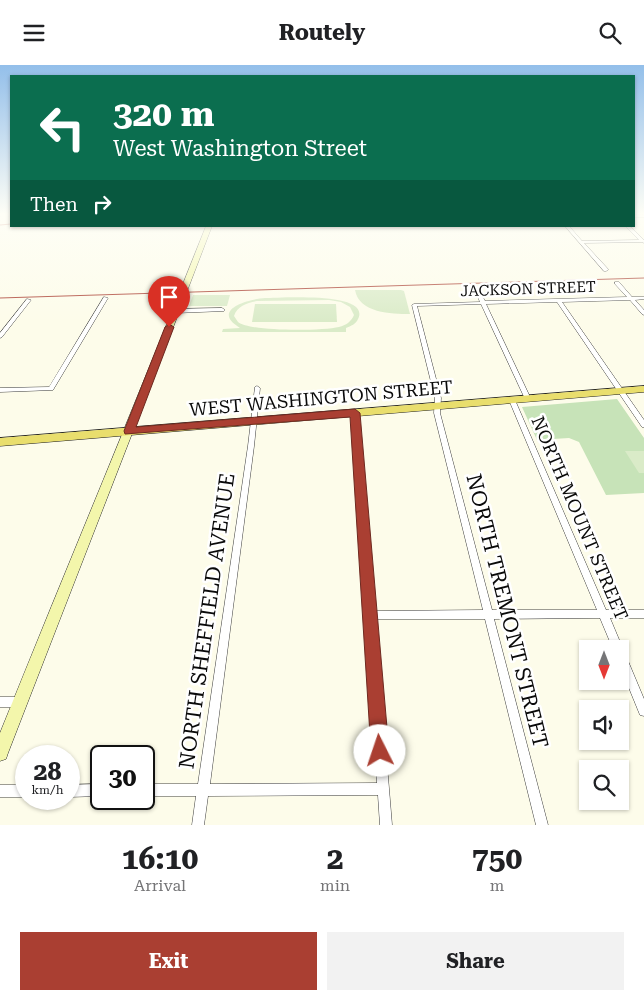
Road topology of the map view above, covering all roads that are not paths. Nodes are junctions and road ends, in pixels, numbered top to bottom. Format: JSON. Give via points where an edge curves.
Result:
{"nodes":[{"id":1,"x":200,"y":250,"type":"edge"},
{"id":2,"x":589,"y":250,"type":"edge"},
{"id":3,"x":606,"y":270,"type":"dead end"},
{"id":4,"x":617,"y":283,"type":"dead end"},
{"id":5,"x":476,"y":288,"type":"dead end"},
{"id":6,"x":106,"y":298,"type":"dead end"},
{"id":7,"x":644,"y":298,"type":"edge"},
{"id":8,"x":631,"y":299,"type":"junction"},
{"id":9,"x":29,"y":301,"type":"dead end"},
{"id":10,"x":558,"y":301,"type":"junction"},
{"id":11,"x":484,"y":303,"type":"junction"},
{"id":12,"x":414,"y":305,"type":"joint"},
{"id":13,"x":222,"y":310,"type":"dead end"},
{"id":14,"x":176,"y":311,"type":"junction"},
{"id":15,"x":644,"y":313,"type":"edge"},
{"id":16,"x":0,"y":336,"type":"edge"},
{"id":17,"x":257,"y":388,"type":"dead end"},
{"id":18,"x":644,"y":389,"type":"edge"},
{"id":19,"x":0,"y":390,"type":"edge"},
{"id":20,"x":620,"y":391,"type":"junction"},
{"id":21,"x":528,"y":399,"type":"junction"},
{"id":22,"x":512,"y":400,"type":"junction"},
{"id":23,"x":438,"y":406,"type":"junction"},
{"id":24,"x":355,"y":413,"type":"junction"},
{"id":25,"x":254,"y":421,"type":"junction"},
{"id":26,"x":644,"y":425,"type":"edge"},
{"id":27,"x":129,"y":431,"type":"junction"},
{"id":28,"x":1,"y":444,"type":"edge"},
{"id":29,"x":644,"y":613,"type":"edge"},
{"id":30,"x":603,"y":614,"type":"junction"},
{"id":31,"x":370,"y":615,"type":"junction"},
{"id":32,"x":488,"y":615,"type":"junction"},
{"id":33,"x":614,"y":640,"type":"edge"},
{"id":34,"x":629,"y":675,"type":"edge"},
{"id":35,"x":0,"y":702,"type":"edge"},
{"id":36,"x":20,"y":702,"type":"junction"},
{"id":37,"x":644,"y":711,"type":"edge"},
{"id":38,"x":0,"y":753,"type":"edge"},
{"id":39,"x":383,"y":789,"type":"junction"},
{"id":40,"x":155,"y":790,"type":"edge"},
{"id":41,"x":203,"y":790,"type":"junction"},
{"id":42,"x":0,"y":791,"type":"edge"},
{"id":43,"x":15,"y":791,"type":"edge"},
{"id":44,"x":198,"y":825,"type":"edge"},
{"id":45,"x":386,"y":825,"type":"edge"},
{"id":46,"x":542,"y":825,"type":"edge"}],
"edges":[{"from":1,"to":14,"type":"main road"},
{"from":2,"to":3,"type":"street"},
{"from":4,"to":8,"type":"street"},
{"from":5,"to":11,"type":"street"},
{"from":6,"to":19,"type":"street","via":[[51,389]]},
{"from":7,"to":8,"type":"street","name":"JACKSON STREET"},
{"from":8,"to":10,"type":"street","name":"JACKSON STREET"},
{"from":8,"to":15,"type":"street"},
{"from":9,"to":16,"type":"street"},
{"from":10,"to":11,"type":"street","name":"JACKSON STREET"},
{"from":10,"to":20,"type":"street"},
{"from":11,"to":12,"type":"street","name":"JACKSON STREET"},
{"from":11,"to":21,"type":"street"},
{"from":12,"to":23,"type":"street","name":"NORTH TREMONT STREET"},
{"from":13,"to":14,"type":"street"},
{"from":14,"to":27,"type":"main road"},
{"from":17,"to":25,"type":"street","name":"NORTH SHEFFIELD AVENUE"},
{"from":18,"to":20,"type":"main road","name":"WEST WASHINGTON STREET"},
{"from":20,"to":21,"type":"main road","name":"WEST WASHINGTON STREET"},
{"from":20,"to":26,"type":"street"},
{"from":21,"to":22,"type":"main road","name":"WEST WASHINGTON STREET"},
{"from":22,"to":23,"type":"main road","name":"WEST WASHINGTON STREET"},
{"from":22,"to":30,"type":"street","name":"NORTH MOUNT STREET"},
{"from":23,"to":24,"type":"main road","name":"WEST WASHINGTON STREET"},
{"from":23,"to":32,"type":"street","name":"NORTH TREMONT STREET","via":[[437,413]]},
{"from":24,"to":25,"type":"main road","name":"WEST WASHINGTON STREET"},
{"from":24,"to":31,"type":"street"},
{"from":25,"to":27,"type":"main road","name":"WEST WASHINGTON STREET"},
{"from":25,"to":41,"type":"street","name":"NORTH SHEFFIELD AVENUE"},
{"from":27,"to":28,"type":"main road","name":"WEST WASHINGTON STREET"},
{"from":27,"to":36,"type":"main road"},
{"from":29,"to":30,"type":"street"},
{"from":30,"to":32,"type":"street"},
{"from":30,"to":33,"type":"street","name":"NORTH MOUNT STREET"},
{"from":31,"to":32,"type":"street"},
{"from":31,"to":39,"type":"street"},
{"from":32,"to":46,"type":"street","name":"NORTH TREMONT STREET"},
{"from":34,"to":37,"type":"street"},
{"from":35,"to":36,"type":"street"},
{"from":36,"to":38,"type":"main road"},
{"from":39,"to":41,"type":"street"},
{"from":39,"to":45,"type":"street"},
{"from":40,"to":41,"type":"street"},
{"from":41,"to":44,"type":"street","name":"NORTH SHEFFIELD AVENUE"},
{"from":42,"to":43,"type":"street"}]}
